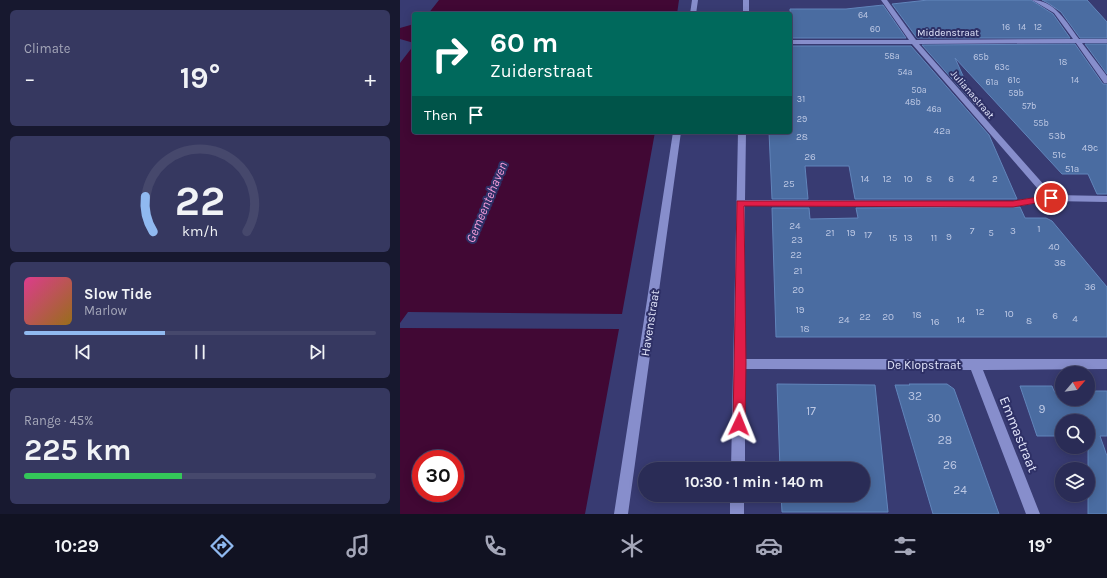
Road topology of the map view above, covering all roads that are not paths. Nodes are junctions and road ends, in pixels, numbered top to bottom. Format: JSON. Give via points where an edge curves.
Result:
{"nodes":[{"id":1,"x":695,"y":0,"type":"edge"},
{"id":2,"x":746,"y":0,"type":"edge"},
{"id":3,"x":884,"y":0,"type":"edge"},
{"id":4,"x":1036,"y":0,"type":"edge"},
{"id":5,"x":693,"y":12,"type":"edge"},
{"id":6,"x":746,"y":12,"type":"edge"},
{"id":7,"x":1107,"y":41,"type":"edge"},
{"id":8,"x":792,"y":42,"type":"edge"},
{"id":9,"x":914,"y":42,"type":"junction"},
{"id":10,"x":1079,"y":42,"type":"junction"},
{"id":11,"x":1107,"y":81,"type":"edge"},
{"id":12,"x":677,"y":134,"type":"edge"},
{"id":13,"x":742,"y":134,"type":"edge"},
{"id":14,"x":1051,"y":198,"type":"junction"},
{"id":15,"x":1107,"y":199,"type":"edge"},
{"id":16,"x":740,"y":203,"type":"junction"},
{"id":17,"x":741,"y":364,"type":"junction"},
{"id":18,"x":1107,"y":364,"type":"edge"},
{"id":19,"x":975,"y":365,"type":"junction"},
{"id":20,"x":738,"y":462,"type":"edge"},
{"id":21,"x":737,"y":502,"type":"edge"},
{"id":22,"x":621,"y":514,"type":"edge"},
{"id":23,"x":737,"y":514,"type":"edge"},
{"id":24,"x":1033,"y":514,"type":"edge"}],
"edges":[{"from":1,"to":5,"type":"street"},
{"from":2,"to":6,"type":"street"},
{"from":3,"to":9,"type":"street","name":"Julianastraat"},
{"from":4,"to":10,"type":"street","via":[[1056,12]]},
{"from":7,"to":10,"type":"street","name":"Middenstraat"},
{"from":8,"to":9,"type":"street","name":"Middenstraat"},
{"from":9,"to":10,"type":"street","name":"Middenstraat"},
{"from":9,"to":14,"type":"street","name":"Julianastraat"},
{"from":10,"to":11,"type":"street"},
{"from":12,"to":22,"type":"street","name":"Havenstraat"},
{"from":13,"to":16,"type":"street"},
{"from":14,"to":15,"type":"street"},
{"from":14,"to":16,"type":"street","via":[[1013,204]]},
{"from":16,"to":17,"type":"street"},
{"from":17,"to":19,"type":"street","name":"De Klopstraat"},
{"from":17,"to":20,"type":"street"},
{"from":18,"to":19,"type":"street","name":"De Klopstraat"},
{"from":19,"to":24,"type":"street","name":"Emmastraat"},
{"from":21,"to":23,"type":"street"}]}
